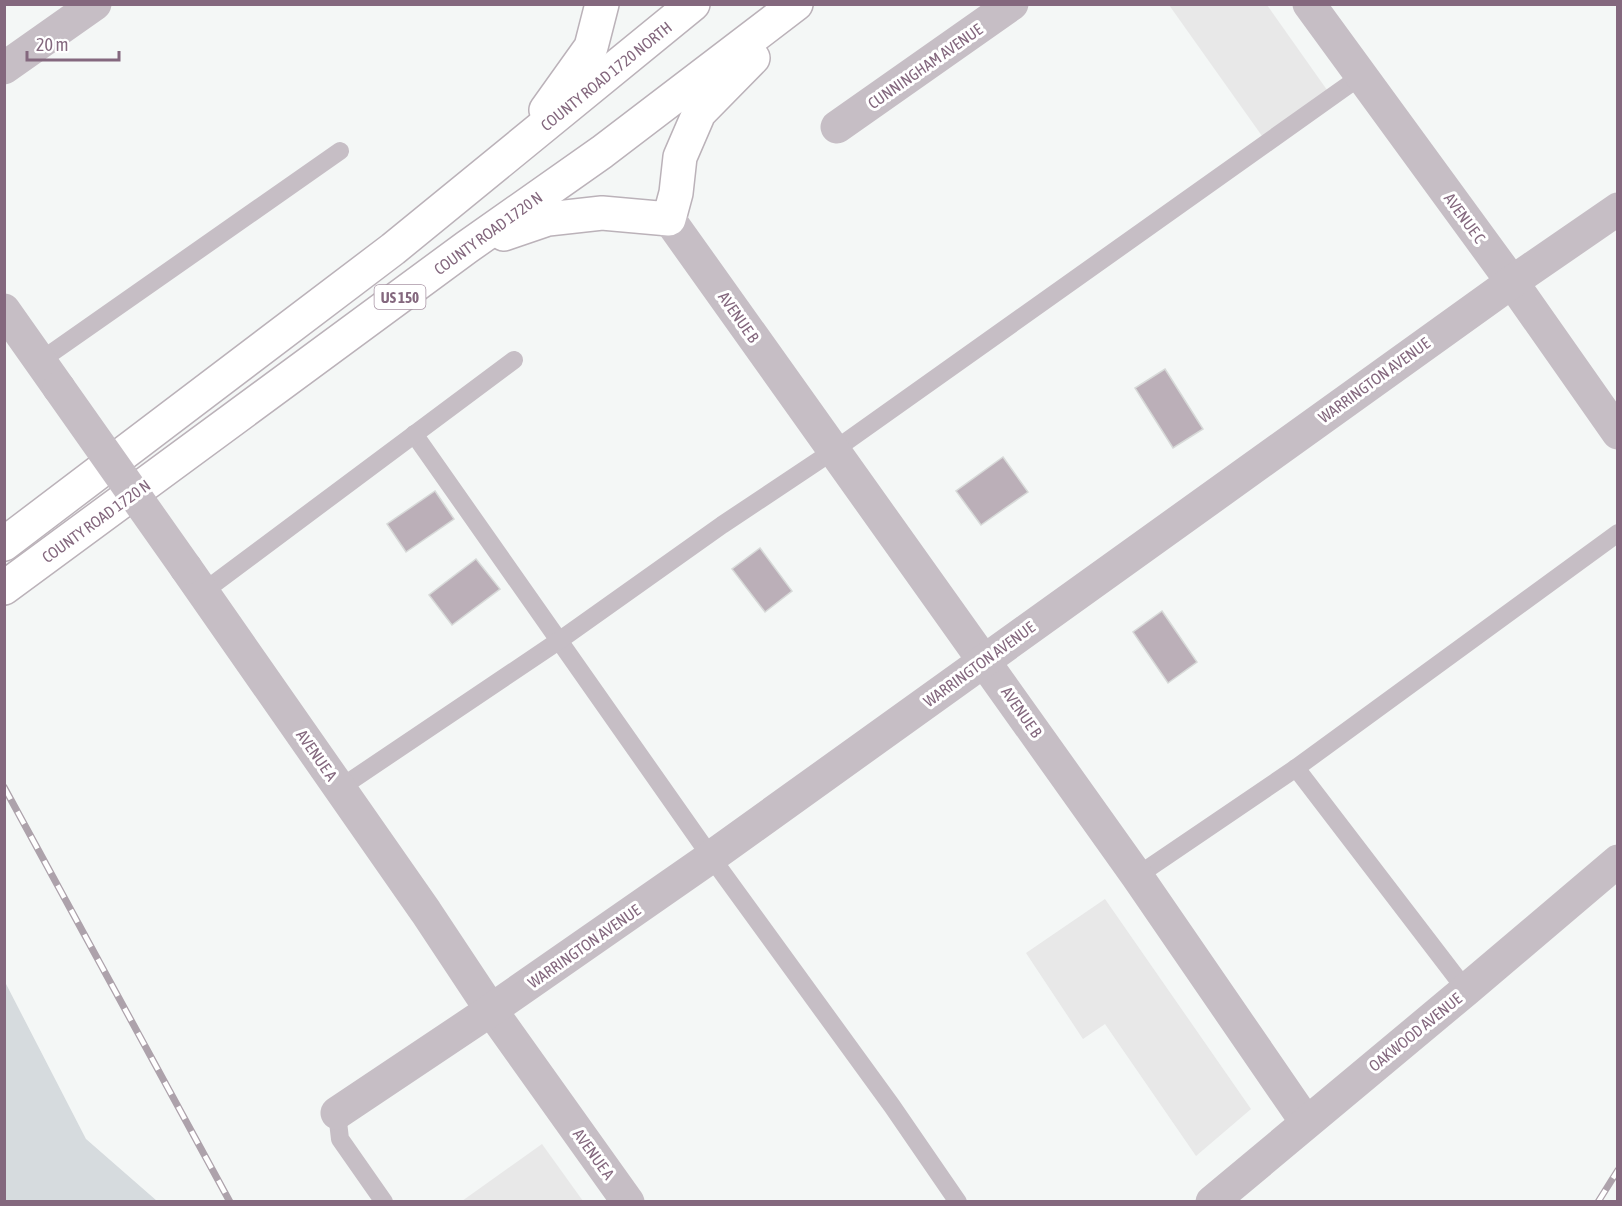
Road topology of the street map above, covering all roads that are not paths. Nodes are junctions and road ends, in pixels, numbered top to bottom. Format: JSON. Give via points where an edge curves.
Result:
{"nodes":[{"id":1,"x":94,"y":4,"type":"edge"},
{"id":2,"x":602,"y":4,"type":"edge"},
{"id":3,"x":693,"y":4,"type":"edge"},
{"id":4,"x":796,"y":4,"type":"edge"},
{"id":5,"x":804,"y":4,"type":"edge"},
{"id":6,"x":1012,"y":4,"type":"edge"},
{"id":7,"x":1309,"y":4,"type":"edge"},
{"id":8,"x":4,"y":68,"type":"edge"},
{"id":9,"x":1361,"y":76,"type":"junction"},
{"id":10,"x":837,"y":127,"type":"dead end"},
{"id":11,"x":519,"y":147,"type":"junction"},
{"id":12,"x":340,"y":152,"type":"dead end"},
{"id":13,"x":1617,"y":208,"type":"edge"},
{"id":14,"x":669,"y":219,"type":"junction"},
{"id":15,"x":467,"y":247,"type":"junction"},
{"id":16,"x":1512,"y":282,"type":"junction"},
{"id":17,"x":4,"y":310,"type":"edge"},
{"id":18,"x":514,"y":360,"type":"dead end"},
{"id":19,"x":40,"y":361,"type":"junction"},
{"id":20,"x":1617,"y":433,"type":"edge"},
{"id":21,"x":414,"y":434,"type":"junction"},
{"id":22,"x":833,"y":451,"type":"junction"},
{"id":23,"x":1617,"y":533,"type":"edge"},
{"id":24,"x":4,"y":544,"type":"edge"},
{"id":25,"x":194,"y":580,"type":"junction"},
{"id":26,"x":4,"y":588,"type":"edge"},
{"id":27,"x":560,"y":640,"type":"junction"},
{"id":28,"x":985,"y":659,"type":"junction"},
{"id":29,"x":1296,"y":768,"type":"junction"},
{"id":30,"x":340,"y":788,"type":"junction"},
{"id":31,"x":711,"y":857,"type":"junction"},
{"id":32,"x":1617,"y":861,"type":"edge"},
{"id":33,"x":1137,"y":876,"type":"junction"},
{"id":34,"x":1466,"y":990,"type":"junction"},
{"id":35,"x":491,"y":1010,"type":"junction"},
{"id":36,"x":337,"y":1113,"type":"joint"},
{"id":37,"x":1306,"y":1122,"type":"junction"},
{"id":38,"x":384,"y":1202,"type":"edge"},
{"id":39,"x":628,"y":1202,"type":"edge"},
{"id":40,"x":958,"y":1202,"type":"edge"},
{"id":41,"x":1212,"y":1202,"type":"edge"}],
"edges":[{"from":1,"to":8,"type":"street"},
{"from":2,"to":11,"type":"main road","via":[[591,47]]},
{"from":3,"to":11,"type":"main road","name":"COUNTY ROAD 1720 NORTH","number":"US 150"},
{"from":4,"to":15,"type":"main road","name":"COUNTY ROAD 1720 N","number":"US 150","via":[[602,152]]},
{"from":5,"to":14,"type":"main road","via":[[699,113],[680,158]]},
{"from":6,"to":10,"type":"street","name":"CUNNINGHAM AVENUE"},
{"from":7,"to":9,"type":"street","name":"AVENUE C"},
{"from":9,"to":16,"type":"street","name":"AVENUE C"},
{"from":9,"to":22,"type":"lane"},
{"from":11,"to":24,"type":"main road","number":"US 150","via":[[393,249]]},
{"from":12,"to":19,"type":"lane"},
{"from":13,"to":16,"type":"street","name":"WARRINGTON AVENUE"},
{"from":14,"to":15,"type":"main road","via":[[602,213],[548,219]]},
{"from":14,"to":22,"type":"street","name":"AVENUE B"},
{"from":15,"to":26,"type":"main road","name":"COUNTY ROAD 1720 N","number":"US 150"},
{"from":16,"to":20,"type":"street","name":"AVENUE C"},
{"from":16,"to":28,"type":"street","name":"WARRINGTON AVENUE"},
{"from":17,"to":19,"type":"street","name":"AVENUE A"},
{"from":18,"to":21,"type":"lane"},
{"from":19,"to":25,"type":"street","name":"AVENUE A","bridge":true},
{"from":21,"to":25,"type":"lane"},
{"from":21,"to":27,"type":"lane"},
{"from":22,"to":27,"type":"lane"},
{"from":22,"to":28,"type":"street","name":"AVENUE B"},
{"from":23,"to":29,"type":"lane"},
{"from":25,"to":30,"type":"street","name":"AVENUE A"},
{"from":27,"to":30,"type":"lane"},
{"from":27,"to":31,"type":"lane"},
{"from":28,"to":31,"type":"street","name":"WARRINGTON AVENUE"},
{"from":28,"to":33,"type":"street","name":"AVENUE B"},
{"from":29,"to":33,"type":"lane"},
{"from":29,"to":34,"type":"lane"},
{"from":30,"to":35,"type":"street","name":"AVENUE A"},
{"from":31,"to":35,"type":"street","name":"WARRINGTON AVENUE"},
{"from":31,"to":40,"type":"lane"},
{"from":32,"to":34,"type":"street","name":"OAKWOOD AVENUE"},
{"from":33,"to":37,"type":"street","name":"AVENUE B"},
{"from":34,"to":37,"type":"street","name":"OAKWOOD AVENUE"},
{"from":35,"to":36,"type":"street","name":"WARRINGTON AVENUE"},
{"from":35,"to":39,"type":"street","name":"AVENUE A"},
{"from":36,"to":38,"type":"lane","via":[[340,1139]]},
{"from":37,"to":41,"type":"street","name":"OAKWOOD AVENUE"}]}
